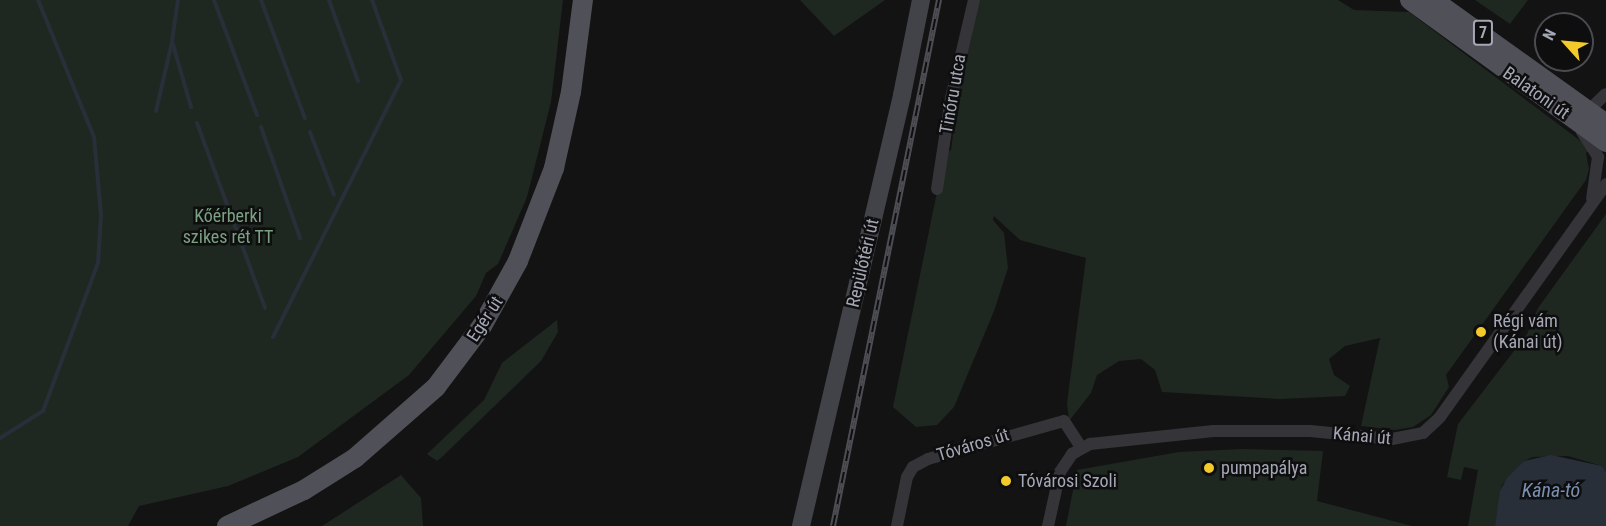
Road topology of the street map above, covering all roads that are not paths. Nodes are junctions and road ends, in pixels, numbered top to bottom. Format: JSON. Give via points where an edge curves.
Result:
{"nodes":[{"id":1,"x":583,"y":0,"type":"edge"},
{"id":2,"x":921,"y":0,"type":"edge"},
{"id":3,"x":974,"y":0,"type":"edge"},
{"id":4,"x":1410,"y":0,"type":"edge"},
{"id":5,"x":1433,"y":0,"type":"edge"},
{"id":6,"x":1606,"y":94,"type":"edge"},
{"id":7,"x":1571,"y":117,"type":"junction"},
{"id":8,"x":1598,"y":118,"type":"edge"},
{"id":9,"x":1606,"y":142,"type":"edge"},
{"id":10,"x":1606,"y":184,"type":"edge"},
{"id":11,"x":937,"y":189,"type":"dead end"},
{"id":12,"x":1589,"y":209,"type":"junction"},
{"id":13,"x":1081,"y":447,"type":"junction"},
{"id":14,"x":227,"y":526,"type":"edge"},
{"id":15,"x":801,"y":526,"type":"edge"},
{"id":16,"x":897,"y":526,"type":"edge"},
{"id":17,"x":1048,"y":526,"type":"edge"}],
"edges":[{"from":1,"to":14,"type":"main road","name":"Egér út","via":[[571,92],[554,168],[532,232],[482,327],[436,387],[355,458],[304,490]]},
{"from":2,"to":15,"type":"street","name":"Repülőtéri út"},
{"from":3,"to":11,"type":"street","name":"Tinóru utca","via":[[951,98]]},
{"from":4,"to":7,"type":"main road","name":"Balatoni út","number":"7"},
{"from":5,"to":8,"type":"main road","name":"Balatoni út","number":"7"},
{"from":6,"to":8,"type":"street"},
{"from":7,"to":8,"type":"street"},
{"from":7,"to":9,"type":"main road","name":"Balatoni út","number":"7"},
{"from":7,"to":12,"type":"street","via":[[1598,157]]},
{"from":10,"to":12,"type":"street","name":"Kánai út"},
{"from":12,"to":13,"type":"street","name":"Kánai út","via":[[1440,417],[1423,433],[1392,439],[1310,431],[1213,431]]},
{"from":13,"to":16,"type":"street","name":"Tóváros út","via":[[1065,421],[969,445],[913,467]]},
{"from":13,"to":17,"type":"street","via":[[1060,472]]}]}
